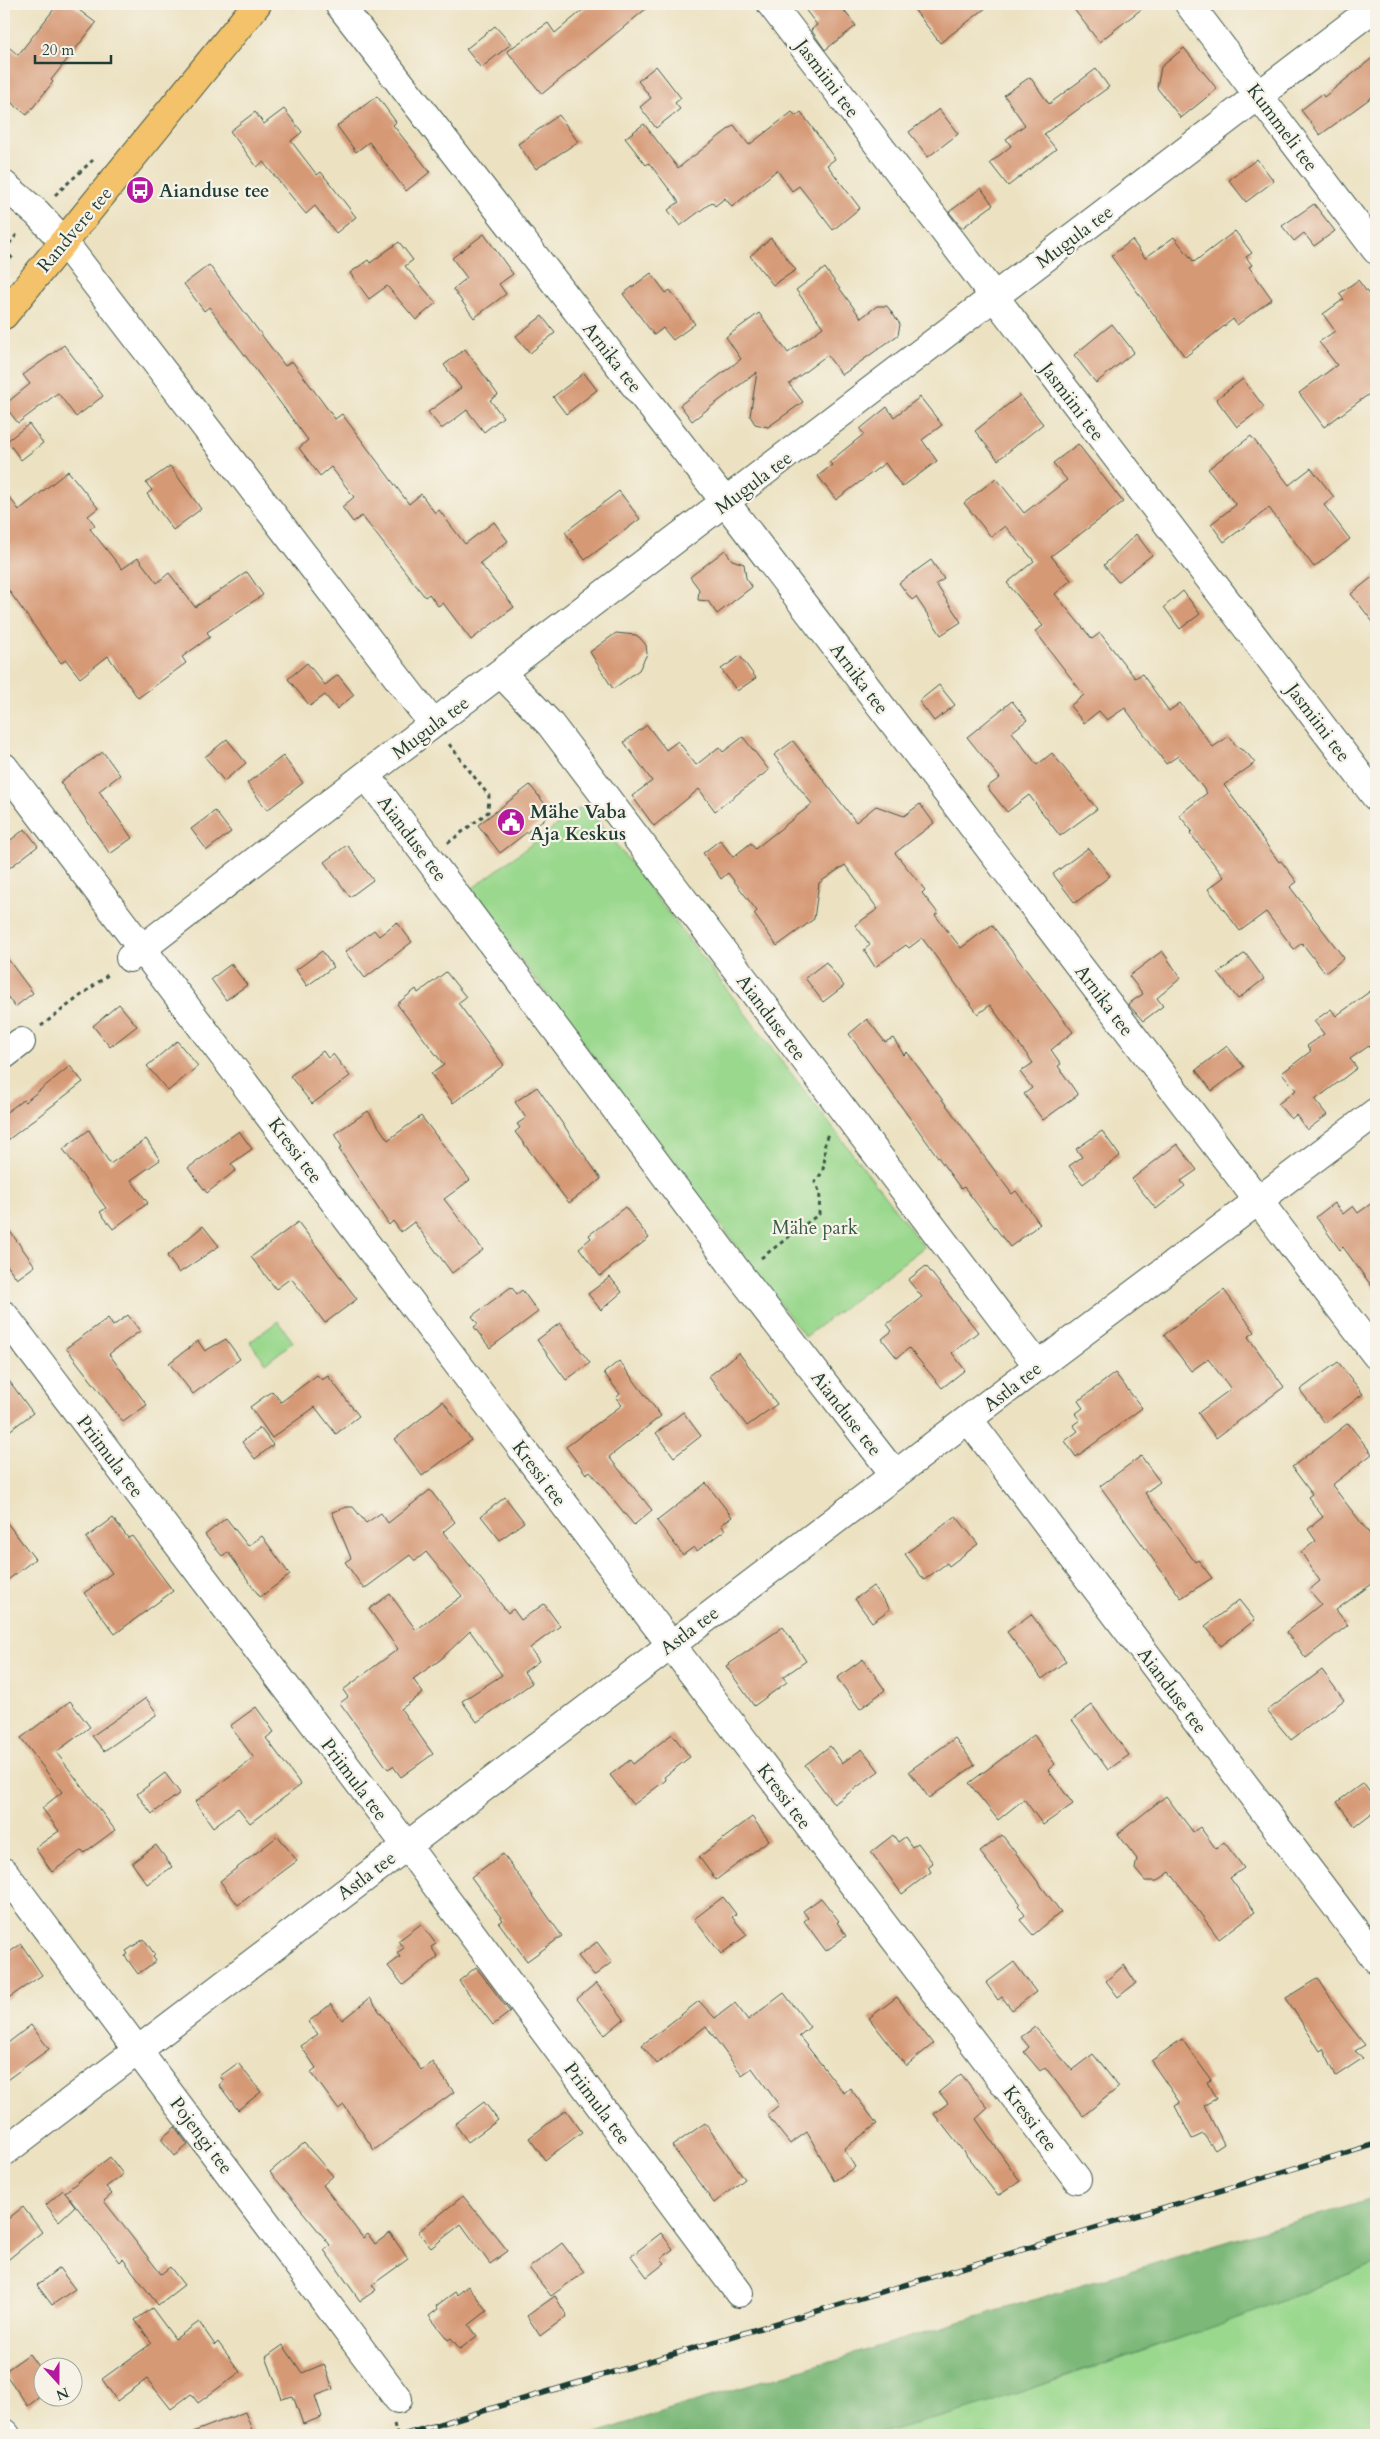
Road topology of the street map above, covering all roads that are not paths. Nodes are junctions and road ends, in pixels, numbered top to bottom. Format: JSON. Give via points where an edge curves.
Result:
{"nodes":[{"id":1,"x":257,"y":4,"type":"edge"},
{"id":2,"x":339,"y":4,"type":"edge"},
{"id":3,"x":771,"y":4,"type":"edge"},
{"id":4,"x":1189,"y":4,"type":"edge"},
{"id":5,"x":1376,"y":6,"type":"edge"},
{"id":6,"x":1259,"y":95,"type":"junction"},
{"id":7,"x":4,"y":185,"type":"edge"},
{"id":8,"x":63,"y":240,"type":"junction"},
{"id":9,"x":1376,"y":250,"type":"edge"},
{"id":10,"x":994,"y":297,"type":"junction"},
{"id":11,"x":4,"y":315,"type":"edge"},
{"id":12,"x":726,"y":503,"type":"junction"},
{"id":13,"x":501,"y":673,"type":"junction"},
{"id":14,"x":433,"y":724,"type":"junction"},
{"id":15,"x":4,"y":767,"type":"edge"},
{"id":16,"x":366,"y":775,"type":"junction"},
{"id":17,"x":1376,"y":797,"type":"edge"},
{"id":18,"x":136,"y":953,"type":"junction"},
{"id":19,"x":1376,"y":1112,"type":"edge"},
{"id":20,"x":1258,"y":1201,"type":"junction"},
{"id":21,"x":4,"y":1315,"type":"edge"},
{"id":22,"x":1376,"y":1355,"type":"edge"},
{"id":23,"x":1038,"y":1366,"type":"junction"},
{"id":24,"x":969,"y":1420,"type":"junction"},
{"id":25,"x":895,"y":1475,"type":"junction"},
{"id":26,"x":670,"y":1645,"type":"junction"},
{"id":27,"x":406,"y":1845,"type":"junction"},
{"id":28,"x":4,"y":1872,"type":"edge"},
{"id":29,"x":1376,"y":1959,"type":"edge"},
{"id":30,"x":138,"y":2049,"type":"junction"},
{"id":31,"x":4,"y":2152,"type":"edge"},
{"id":32,"x":1077,"y":2179,"type":"dead end"},
{"id":33,"x":739,"y":2293,"type":"dead end"},
{"id":34,"x":398,"y":2399,"type":"dead end"}],
"edges":[{"from":1,"to":8,"type":"main road","name":"Randvere tee"},
{"from":2,"to":12,"type":"street","name":"Arnika tee"},
{"from":3,"to":10,"type":"street","name":"Jasmiini tee"},
{"from":4,"to":6,"type":"street","name":"Kummeli tee"},
{"from":5,"to":6,"type":"street","name":"Mugula tee"},
{"from":6,"to":9,"type":"street","name":"Kummeli tee"},
{"from":6,"to":10,"type":"street","name":"Mugula tee"},
{"from":7,"to":8,"type":"street","via":[[38,212]]},
{"from":8,"to":11,"type":"main road","name":"Randvere tee"},
{"from":8,"to":14,"type":"street"},
{"from":10,"to":12,"type":"street","name":"Mugula tee"},
{"from":10,"to":17,"type":"street","name":"Jasmiini tee"},
{"from":12,"to":13,"type":"street","name":"Mugula tee"},
{"from":12,"to":20,"type":"street","name":"Arnika tee"},
{"from":13,"to":14,"type":"street","name":"Mugula tee"},
{"from":13,"to":23,"type":"street","name":"Aianduse tee","via":[[550,724]]},
{"from":14,"to":16,"type":"street","name":"Mugula tee"},
{"from":15,"to":18,"type":"street","name":"Kressi tee"},
{"from":16,"to":18,"type":"street","name":"Mugula tee"},
{"from":16,"to":25,"type":"street","name":"Aianduse tee","via":[[739,1274]]},
{"from":18,"to":26,"type":"street","name":"Kressi tee"},
{"from":19,"to":20,"type":"street","name":"Astla tee"},
{"from":20,"to":22,"type":"street","name":"Arnika tee"},
{"from":20,"to":23,"type":"street","name":"Astla tee"},
{"from":21,"to":27,"type":"street","name":"Priimula tee"},
{"from":23,"to":24,"type":"street","name":"Astla tee"},
{"from":24,"to":25,"type":"street","name":"Astla tee"},
{"from":24,"to":29,"type":"street","name":"Aianduse tee"},
{"from":25,"to":26,"type":"street","name":"Astla tee"},
{"from":26,"to":27,"type":"street","name":"Astla tee"},
{"from":26,"to":32,"type":"street","name":"Kressi tee"},
{"from":27,"to":30,"type":"street","name":"Astla tee"},
{"from":27,"to":33,"type":"street","name":"Priimula tee"},
{"from":28,"to":30,"type":"street","name":"Pojengi tee"},
{"from":30,"to":31,"type":"street","name":"Astla tee"},
{"from":30,"to":34,"type":"street","name":"Pojengi tee"}]}
